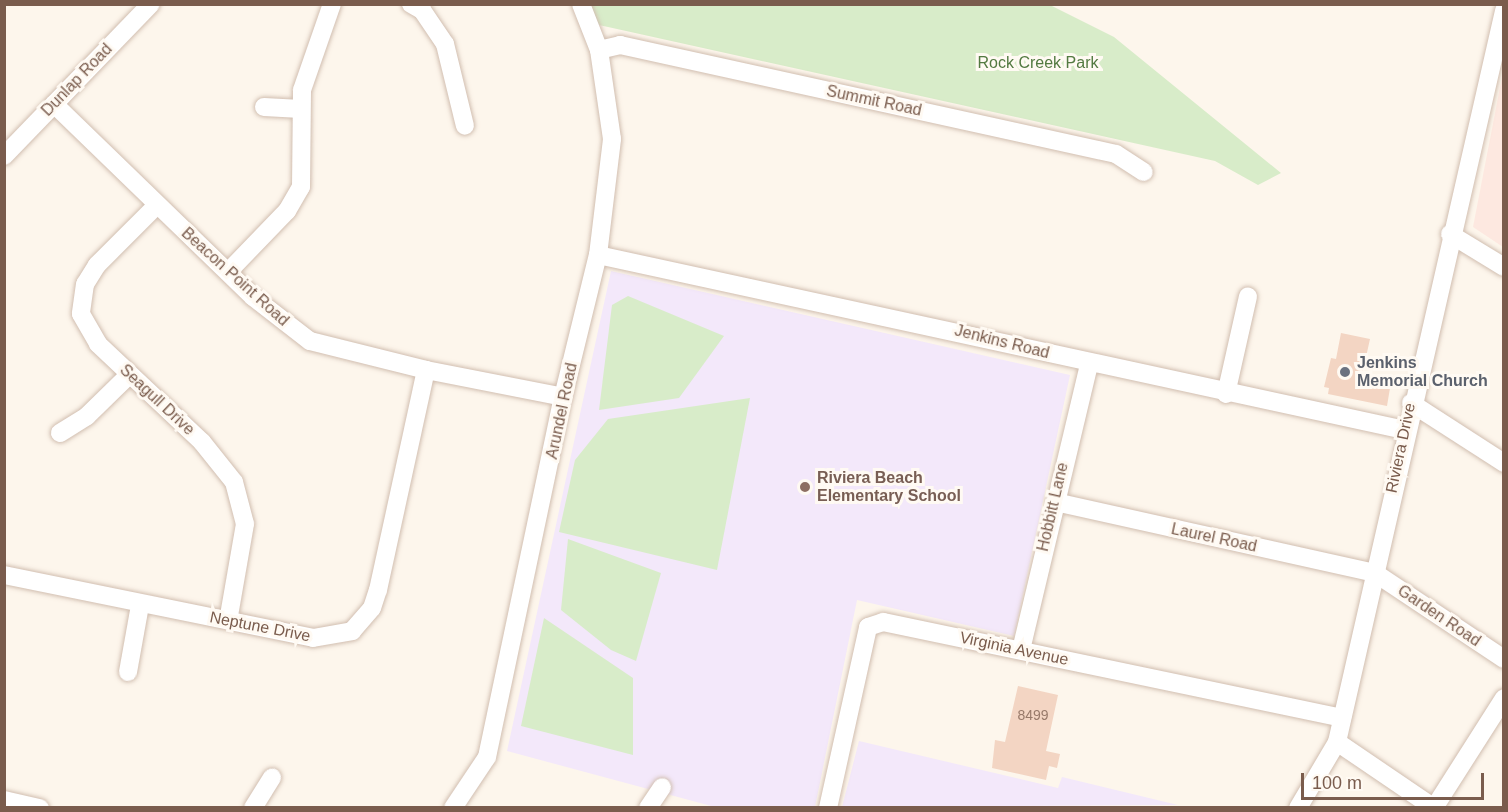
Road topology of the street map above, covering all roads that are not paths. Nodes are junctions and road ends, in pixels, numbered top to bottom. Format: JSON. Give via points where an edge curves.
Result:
{"nodes":[{"id":1,"x":151,"y":4,"type":"edge"},
{"id":2,"x":332,"y":4,"type":"edge"},
{"id":3,"x":411,"y":4,"type":"edge"},
{"id":4,"x":581,"y":4,"type":"edge"},
{"id":5,"x":1503,"y":11,"type":"edge"},
{"id":6,"x":599,"y":50,"type":"junction"},
{"id":7,"x":54,"y":104,"type":"junction"},
{"id":8,"x":264,"y":107,"type":"dead end"},
{"id":9,"x":301,"y":109,"type":"junction"},
{"id":10,"x":465,"y":126,"type":"dead end"},
{"id":11,"x":4,"y":156,"type":"edge"},
{"id":12,"x":1144,"y":172,"type":"dead end"},
{"id":13,"x":157,"y":205,"type":"junction"},
{"id":14,"x":1450,"y":234,"type":"junction"},
{"id":15,"x":598,"y":255,"type":"junction"},
{"id":16,"x":1503,"y":267,"type":"edge"},
{"id":17,"x":228,"y":272,"type":"junction"},
{"id":18,"x":1248,"y":296,"type":"dead end"},
{"id":19,"x":1089,"y":364,"type":"junction"},
{"id":20,"x":426,"y":370,"type":"junction"},
{"id":21,"x":129,"y":375,"type":"junction"},
{"id":22,"x":1226,"y":394,"type":"junction"},
{"id":23,"x":563,"y":397,"type":"junction"},
{"id":24,"x":1411,"y":403,"type":"junction"},
{"id":25,"x":1405,"y":430,"type":"junction"},
{"id":26,"x":60,"y":433,"type":"dead end"},
{"id":27,"x":1503,"y":463,"type":"edge"},
{"id":28,"x":1054,"y":502,"type":"junction"},
{"id":29,"x":1374,"y":573,"type":"junction"},
{"id":30,"x":4,"y":575,"type":"edge"},
{"id":31,"x":140,"y":605,"type":"junction"},
{"id":32,"x":228,"y":621,"type":"junction"},
{"id":33,"x":1021,"y":650,"type":"junction"},
{"id":34,"x":1503,"y":659,"type":"edge"},
{"id":35,"x":128,"y":672,"type":"dead end"},
{"id":36,"x":1503,"y":698,"type":"edge"},
{"id":37,"x":1341,"y":718,"type":"junction"},
{"id":38,"x":1337,"y":742,"type":"junction"},
{"id":39,"x":272,"y":777,"type":"dead end"},
{"id":40,"x":662,"y":787,"type":"dead end"},
{"id":41,"x":4,"y":800,"type":"edge"},
{"id":42,"x":40,"y":807,"type":"edge"},
{"id":43,"x":254,"y":807,"type":"edge"},
{"id":44,"x":453,"y":807,"type":"edge"},
{"id":45,"x":648,"y":807,"type":"edge"},
{"id":46,"x":828,"y":807,"type":"edge"},
{"id":47,"x":1298,"y":807,"type":"edge"},
{"id":48,"x":1434,"y":807,"type":"edge"}],
"edges":[{"from":1,"to":7,"type":"street","name":"Dunlap Road"},
{"from":2,"to":9,"type":"street","via":[[304,75]]},
{"from":3,"to":10,"type":"street","via":[[422,10],[445,44]]},
{"from":4,"to":6,"type":"street","name":"Arundel Road"},
{"from":5,"to":14,"type":"street","name":"Riviera Drive"},
{"from":6,"to":12,"type":"street","name":"Summit Road","via":[[620,45],[1105,152],[1132,161]]},
{"from":6,"to":15,"type":"street","name":"Arundel Road","via":[[612,139]]},
{"from":7,"to":11,"type":"street","name":"Dunlap Road"},
{"from":7,"to":13,"type":"street","name":"Beacon Point Road"},
{"from":8,"to":9,"type":"street"},
{"from":9,"to":17,"type":"street","via":[[305,158],[301,187],[287,211]]},
{"from":13,"to":17,"type":"street","name":"Beacon Point Road"},
{"from":13,"to":21,"type":"street","name":"Seagull Drive","via":[[97,265],[81,299],[87,329]]},
{"from":14,"to":16,"type":"street"},
{"from":14,"to":24,"type":"street","name":"Riviera Drive"},
{"from":15,"to":19,"type":"street","name":"Jenkins Road","via":[[948,328]]},
{"from":15,"to":23,"type":"street","name":"Arundel Road"},
{"from":17,"to":20,"type":"street","name":"Beacon Point Road","via":[[310,340]]},
{"from":18,"to":22,"type":"street"},
{"from":19,"to":22,"type":"street","name":"Jenkins Road"},
{"from":19,"to":28,"type":"street","name":"Hobbitt Lane"},
{"from":20,"to":23,"type":"street","name":"Beacon Point Road"},
{"from":20,"to":32,"type":"street","name":"Neptune Drive","via":[[378,590],[363,621],[352,631],[313,638]]},
{"from":21,"to":26,"type":"street","via":[[87,416]]},
{"from":21,"to":32,"type":"street","name":"Seagull Drive","via":[[202,442],[234,482],[245,524]]},
{"from":22,"to":25,"type":"street","name":"Jenkins Road"},
{"from":23,"to":44,"type":"street","name":"Arundel Road","via":[[487,757]]},
{"from":24,"to":25,"type":"street","name":"Riviera Drive"},
{"from":24,"to":27,"type":"street"},
{"from":25,"to":29,"type":"street","name":"Riviera Drive"},
{"from":28,"to":29,"type":"street","name":"Laurel Road"},
{"from":28,"to":33,"type":"street","name":"Hobbitt Lane"},
{"from":29,"to":34,"type":"street","name":"Garden Road"},
{"from":29,"to":37,"type":"street","name":"Riviera Drive"},
{"from":30,"to":31,"type":"street","name":"Neptune Drive"},
{"from":31,"to":32,"type":"street","name":"Neptune Drive"},
{"from":31,"to":35,"type":"street"},
{"from":33,"to":37,"type":"street","name":"Virginia Avenue"},
{"from":33,"to":46,"type":"street","name":"Virginia Avenue","via":[[883,622],[868,627]]},
{"from":36,"to":48,"type":"street"},
{"from":37,"to":38,"type":"street","name":"Riviera Drive"},
{"from":38,"to":47,"type":"street","name":"Riviera Drive"},
{"from":38,"to":48,"type":"street"},
{"from":39,"to":43,"type":"street"},
{"from":40,"to":45,"type":"street"},
{"from":41,"to":42,"type":"street"}]}
